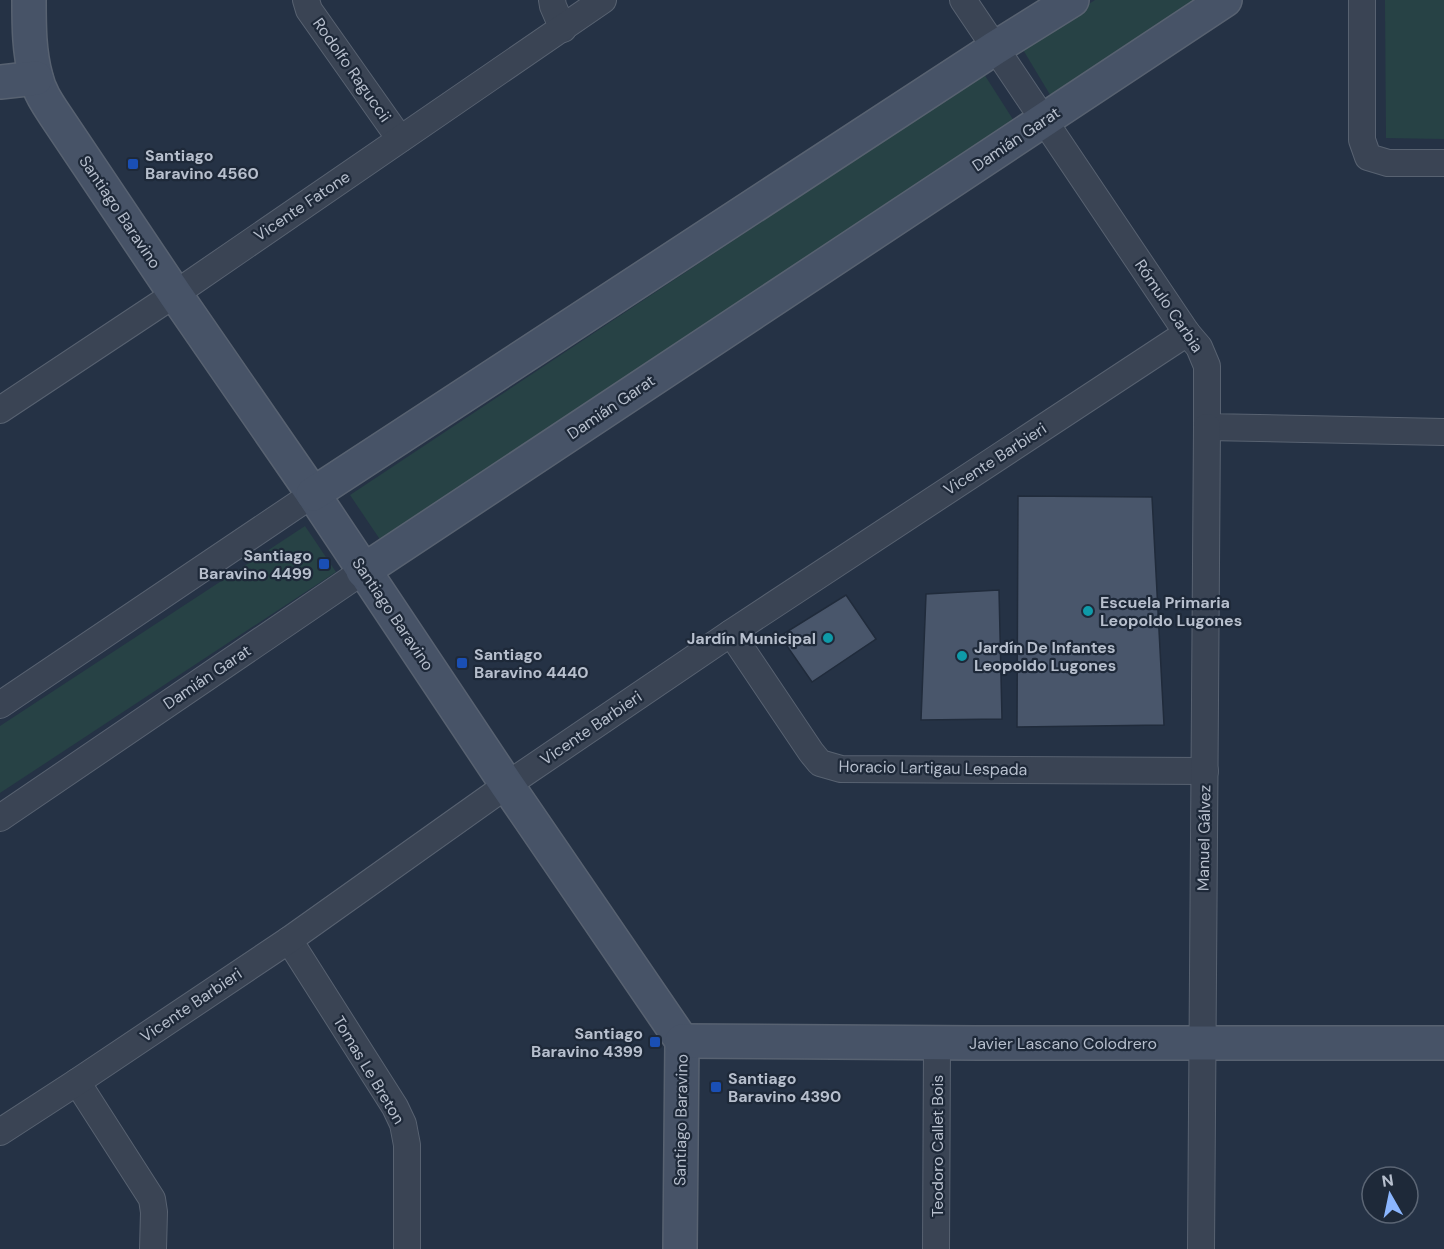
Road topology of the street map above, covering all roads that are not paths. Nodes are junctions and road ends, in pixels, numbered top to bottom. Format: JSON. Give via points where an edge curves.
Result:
{"nodes":[{"id":1,"x":29,"y":0,"type":"edge"},
{"id":2,"x":306,"y":0,"type":"edge"},
{"id":3,"x":552,"y":0,"type":"edge"},
{"id":4,"x":603,"y":0,"type":"edge"},
{"id":5,"x":963,"y":0,"type":"edge"},
{"id":6,"x":1072,"y":0,"type":"edge"},
{"id":7,"x":1224,"y":0,"type":"edge"},
{"id":8,"x":1362,"y":0,"type":"edge"},
{"id":9,"x":562,"y":29,"type":"junction"},
{"id":10,"x":995,"y":48,"type":"junction"},
{"id":11,"x":36,"y":78,"type":"junction"},
{"id":12,"x":0,"y":82,"type":"edge"},
{"id":13,"x":1043,"y":121,"type":"junction"},
{"id":14,"x":400,"y":139,"type":"junction"},
{"id":15,"x":1444,"y":164,"type":"edge"},
{"id":16,"x":175,"y":294,"type":"junction"},
{"id":17,"x":1187,"y":333,"type":"junction"},
{"id":18,"x":0,"y":410,"type":"edge"},
{"id":19,"x":1207,"y":428,"type":"junction"},
{"id":20,"x":1444,"y":432,"type":"edge"},
{"id":21,"x":313,"y":494,"type":"junction"},
{"id":22,"x":363,"y":571,"type":"junction"},
{"id":23,"x":731,"y":633,"type":"junction"},
{"id":24,"x":0,"y":705,"type":"edge"},
{"id":25,"x":1205,"y":771,"type":"junction"},
{"id":26,"x":507,"y":785,"type":"junction"},
{"id":27,"x":0,"y":818,"type":"edge"},
{"id":28,"x":289,"y":940,"type":"junction"},
{"id":29,"x":682,"y":1041,"type":"junction"},
{"id":30,"x":1202,"y":1042,"type":"junction"},
{"id":31,"x":937,"y":1043,"type":"junction"},
{"id":32,"x":1444,"y":1043,"type":"edge"},
{"id":33,"x":77,"y":1082,"type":"junction"},
{"id":34,"x":0,"y":1132,"type":"edge"},
{"id":35,"x":153,"y":1249,"type":"edge"},
{"id":36,"x":407,"y":1249,"type":"edge"},
{"id":37,"x":680,"y":1249,"type":"edge"},
{"id":38,"x":936,"y":1249,"type":"edge"},
{"id":39,"x":1201,"y":1249,"type":"edge"}],
"edges":[{"from":1,"to":11,"type":"main road","name":"Santiago Baravino"},
{"from":2,"to":14,"type":"street","name":"Rodolfo Raguccii","via":[[309,10]]},
{"from":3,"to":9,"type":"street"},
{"from":4,"to":9,"type":"street","name":"Vicente Fatone"},
{"from":5,"to":10,"type":"street","name":"Rómulo Carbia"},
{"from":6,"to":10,"type":"main road"},
{"from":7,"to":13,"type":"main road","name":"Damián Garat"},
{"from":8,"to":15,"type":"street","via":[[1362,140],[1368,157],[1388,163]]},
{"from":9,"to":14,"type":"street","name":"Vicente Fatone"},
{"from":10,"to":13,"type":"street","name":"Rómulo Carbia"},
{"from":10,"to":21,"type":"main road"},
{"from":11,"to":12,"type":"main road"},
{"from":11,"to":16,"type":"main road","name":"Santiago Baravino","via":[[55,116]]},
{"from":13,"to":17,"type":"street","name":"Rómulo Carbia"},
{"from":13,"to":22,"type":"main road","name":"Damián Garat"},
{"from":14,"to":16,"type":"street","name":"Vicente Fatone"},
{"from":16,"to":18,"type":"street","name":"Vicente Fatone"},
{"from":16,"to":21,"type":"main road","name":"Santiago Baravino"},
{"from":17,"to":19,"type":"street","name":"Rómulo Carbia","via":[[1199,347],[1207,366]]},
{"from":17,"to":23,"type":"street","name":"Vicente Barbieri"},
{"from":19,"to":20,"type":"street"},
{"from":19,"to":25,"type":"street","name":"Manuel Gálvez"},
{"from":21,"to":22,"type":"main road","name":"Santiago Baravino"},
{"from":21,"to":24,"type":"street"},
{"from":22,"to":26,"type":"main road","name":"Santiago Baravino"},
{"from":22,"to":27,"type":"street","name":"Damián Garat"},
{"from":23,"to":25,"type":"street","name":"Horacio Lartigau Lespada","via":[[820,763],[841,769]]},
{"from":23,"to":26,"type":"street","name":"Vicente Barbieri"},
{"from":25,"to":30,"type":"street","name":"Manuel Gálvez"},
{"from":26,"to":28,"type":"street","name":"Vicente Barbieri"},
{"from":26,"to":29,"type":"main road","name":"Santiago Baravino"},
{"from":28,"to":33,"type":"street","name":"Vicente Barbieri"},
{"from":28,"to":36,"type":"street","name":"Tomas Le Breton","via":[[403,1124],[408,1156]]},
{"from":29,"to":31,"type":"main road","name":"Javier Lascano Colodrero"},
{"from":29,"to":37,"type":"main road","name":"Santiago Baravino"},
{"from":30,"to":31,"type":"main road","name":"Javier Lascano Colodrero"},
{"from":30,"to":32,"type":"main road","name":"Javier Lascano Colodrero"},
{"from":30,"to":39,"type":"street","name":"Manuel Gálvez"},
{"from":31,"to":38,"type":"street","name":"Teodoro Callet Bois"},
{"from":33,"to":34,"type":"street","name":"Vicente Barbieri"},
{"from":33,"to":35,"type":"street","via":[[152,1199]]}]}
